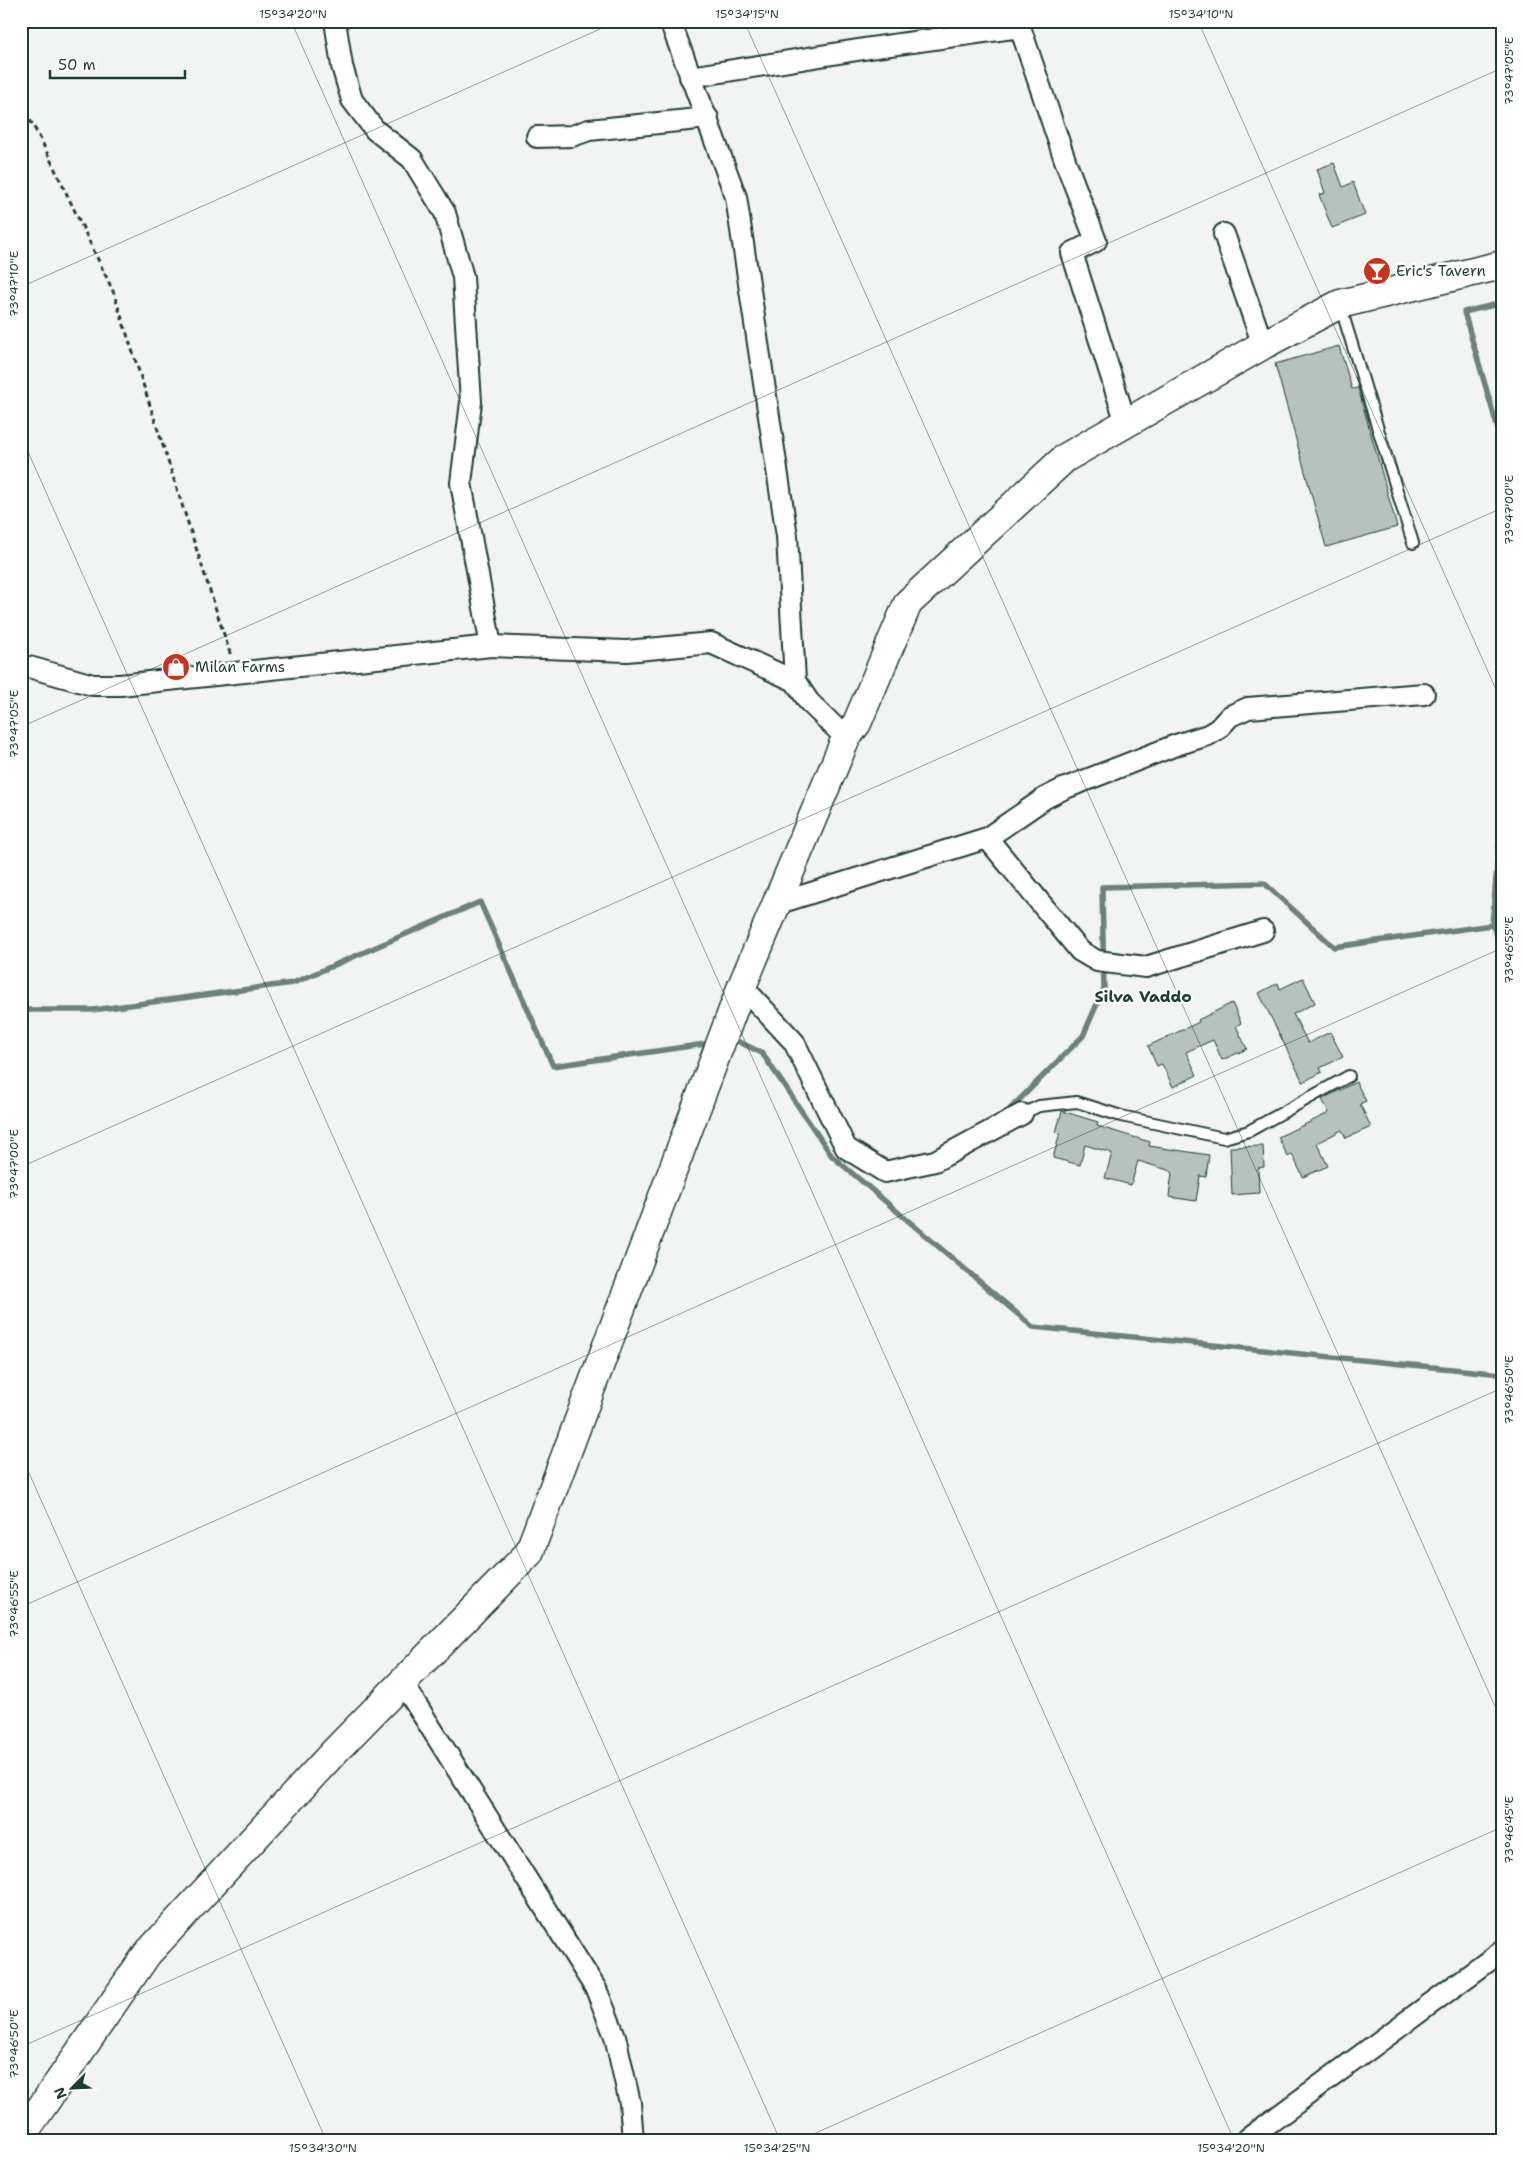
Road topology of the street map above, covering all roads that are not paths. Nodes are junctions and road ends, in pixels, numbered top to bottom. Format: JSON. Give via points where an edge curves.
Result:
{"nodes":[{"id":1,"x":334,"y":21,"type":"edge"},
{"id":2,"x":670,"y":21,"type":"edge"},
{"id":3,"x":690,"y":77,"type":"junction"},
{"id":4,"x":708,"y":118,"type":"junction"},
{"id":5,"x":537,"y":137,"type":"dead end"},
{"id":6,"x":1224,"y":234,"type":"dead end"},
{"id":7,"x":1502,"y":265,"type":"edge"},
{"id":8,"x":1340,"y":304,"type":"junction"},
{"id":9,"x":1263,"y":345,"type":"junction"},
{"id":10,"x":1126,"y":423,"type":"junction"},
{"id":11,"x":1413,"y":543,"type":"dead end"},
{"id":12,"x":490,"y":646,"type":"junction"},
{"id":13,"x":21,"y":668,"type":"edge"},
{"id":14,"x":795,"y":681,"type":"junction"},
{"id":15,"x":1424,"y":694,"type":"dead end"},
{"id":16,"x":846,"y":738,"type":"junction"},
{"id":17,"x":987,"y":838,"type":"junction"},
{"id":18,"x":776,"y":904,"type":"junction"},
{"id":19,"x":1263,"y":931,"type":"dead end"},
{"id":20,"x":742,"y":986,"type":"junction"},
{"id":21,"x":1349,"y":1076,"type":"dead end"},
{"id":22,"x":1022,"y":1114,"type":"joint"},
{"id":23,"x":402,"y":1682,"type":"junction"},
{"id":24,"x":1502,"y":1951,"type":"edge"},
{"id":25,"x":21,"y":2137,"type":"edge"},
{"id":26,"x":633,"y":2140,"type":"edge"},
{"id":27,"x":1246,"y":2140,"type":"edge"}],
"edges":[{"from":1,"to":12,"type":"street","via":[[352,100],[375,130],[412,159],[445,213],[462,278],[472,402],[461,483]]},
{"from":2,"to":3,"type":"street"},
{"from":3,"to":4,"type":"street"},
{"from":3,"to":10,"type":"street","via":[[1020,27],[1096,241],[1072,253]]},
{"from":4,"to":5,"type":"street","via":[[589,130],[567,137]]},
{"from":4,"to":14,"type":"street","via":[[736,197],[787,536]]},
{"from":6,"to":9,"type":"street"},
{"from":7,"to":8,"type":"street"},
{"from":8,"to":9,"type":"street"},
{"from":8,"to":11,"type":"lane"},
{"from":9,"to":10,"type":"street"},
{"from":10,"to":16,"type":"street","via":[[1065,458],[908,604],[857,723]]},
{"from":12,"to":13,"type":"street","via":[[120,685],[93,685],[30,667]]},
{"from":12,"to":14,"type":"street","via":[[627,651],[711,643]]},
{"from":14,"to":16,"type":"street","via":[[809,702]]},
{"from":15,"to":17,"type":"street","via":[[1248,708],[1230,716],[1208,735],[1044,798]]},
{"from":16,"to":18,"type":"street"},
{"from":17,"to":18,"type":"street"},
{"from":17,"to":19,"type":"street","via":[[1080,951],[1097,960],[1146,967]]},
{"from":18,"to":20,"type":"street"},
{"from":20,"to":22,"type":"street","via":[[794,1042],[846,1148],[885,1172],[935,1161]]},
{"from":20,"to":23,"type":"street","via":[[529,1553]]},
{"from":21,"to":22,"type":"lane","via":[[1249,1131],[1224,1138],[1121,1116],[1077,1102],[1039,1106]]},
{"from":23,"to":25,"type":"street","via":[[147,1954]]},
{"from":23,"to":26,"type":"street","via":[[596,1989],[616,2036],[630,2103]]},
{"from":24,"to":27,"type":"street"}]}
